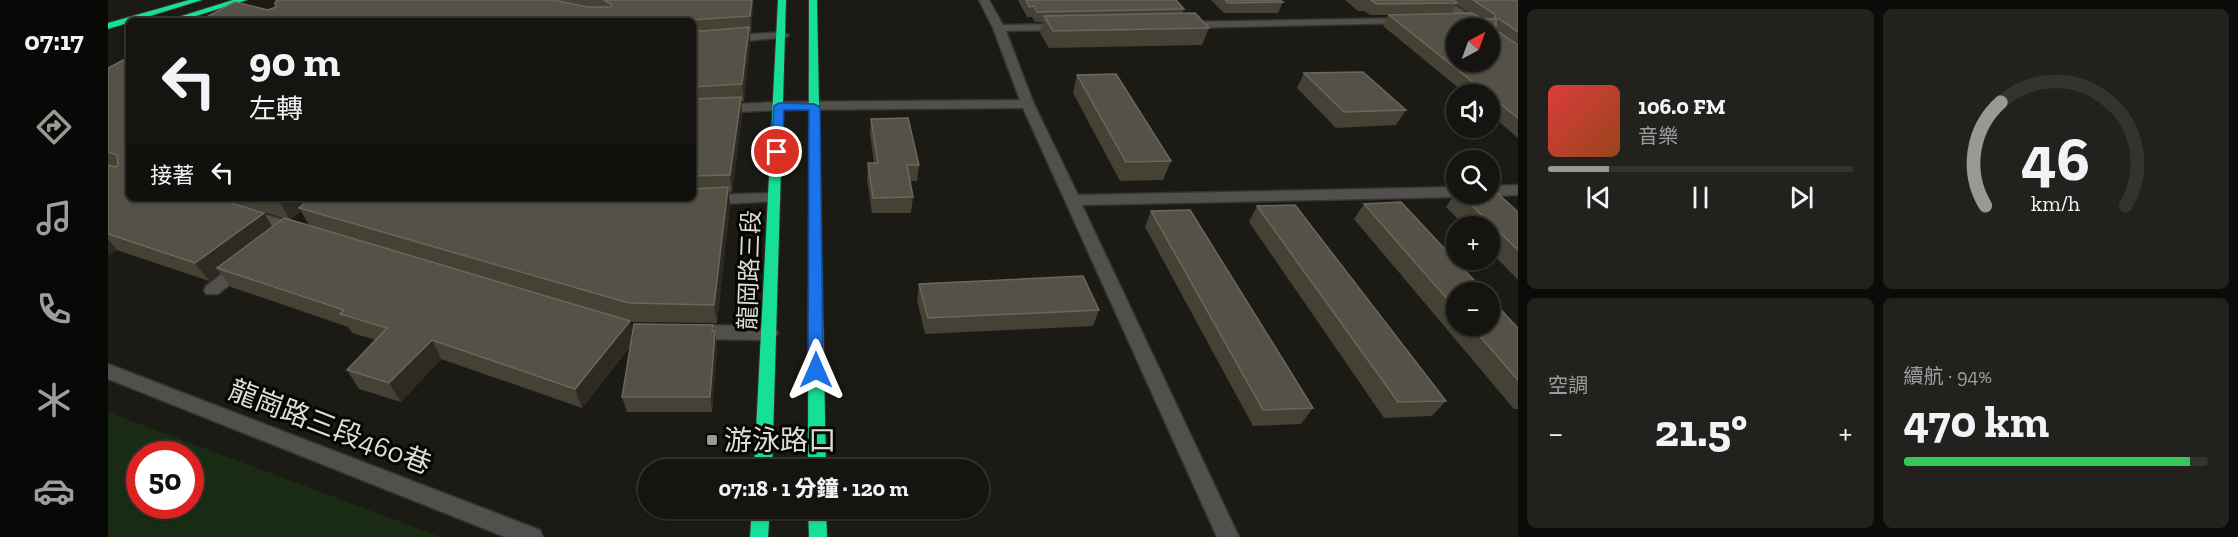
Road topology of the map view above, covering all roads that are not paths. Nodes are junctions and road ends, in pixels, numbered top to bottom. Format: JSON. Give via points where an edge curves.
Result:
{"nodes":[{"id":1,"x":198,"y":0,"type":"edge"},
{"id":2,"x":243,"y":0,"type":"edge"},
{"id":3,"x":782,"y":0,"type":"edge"},
{"id":4,"x":813,"y":0,"type":"edge"},
{"id":5,"x":984,"y":0,"type":"edge"},
{"id":6,"x":1440,"y":0,"type":"edge"},
{"id":7,"x":136,"y":18,"type":"edge"},
{"id":8,"x":180,"y":18,"type":"edge"},
{"id":9,"x":1465,"y":18,"type":"edge"},
{"id":10,"x":1422,"y":20,"type":"edge"},
{"id":11,"x":126,"y":21,"type":"edge"},
{"id":12,"x":1175,"y":25,"type":"edge"},
{"id":13,"x":108,"y":26,"type":"edge"},
{"id":14,"x":1081,"y":27,"type":"edge"},
{"id":15,"x":999,"y":28,"type":"junction"},
{"id":16,"x":126,"y":34,"type":"edge"},
{"id":17,"x":783,"y":35,"type":"junction"},
{"id":18,"x":108,"y":40,"type":"edge"},
{"id":19,"x":696,"y":41,"type":"edge"},
{"id":20,"x":1028,"y":104,"type":"junction"},
{"id":21,"x":779,"y":106,"type":"junction"},
{"id":22,"x":814,"y":107,"type":"junction"},
{"id":23,"x":696,"y":110,"type":"edge"},
{"id":24,"x":1518,"y":190,"type":"edge"},
{"id":25,"x":1500,"y":191,"type":"edge"},
{"id":26,"x":1446,"y":192,"type":"edge"},
{"id":27,"x":774,"y":198,"type":"junction"},
{"id":28,"x":1072,"y":200,"type":"junction"},
{"id":29,"x":696,"y":201,"type":"edge"},
{"id":30,"x":237,"y":211,"type":"edge"},
{"id":31,"x":308,"y":216,"type":"edge"},
{"id":32,"x":293,"y":228,"type":"junction"},
{"id":33,"x":315,"y":235,"type":"edge"},
{"id":34,"x":275,"y":242,"type":"edge"},
{"id":35,"x":257,"y":256,"type":"edge"},
{"id":36,"x":212,"y":290,"type":"dead end"},
{"id":37,"x":678,"y":332,"type":"edge"},
{"id":38,"x":769,"y":333,"type":"junction"},
{"id":39,"x":108,"y":371,"type":"edge"},
{"id":40,"x":763,"y":459,"type":"edge"},
{"id":41,"x":817,"y":459,"type":"edge"},
{"id":42,"x":760,"y":519,"type":"edge"},
{"id":43,"x":817,"y":519,"type":"edge"},
{"id":44,"x":532,"y":537,"type":"edge"},
{"id":45,"x":759,"y":537,"type":"edge"},
{"id":46,"x":818,"y":537,"type":"edge"},
{"id":47,"x":1228,"y":537,"type":"edge"}],
"edges":[{"from":1,"to":7,"type":"main road"},
{"from":2,"to":8,"type":"main road"},
{"from":3,"to":17,"type":"main road","name":"龍岡路三段"},
{"from":4,"to":22,"type":"main road"},
{"from":5,"to":15,"type":"lane"},
{"from":6,"to":9,"type":"lane"},
{"from":10,"to":12,"type":"lane"},
{"from":11,"to":13,"type":"main road"},
{"from":14,"to":15,"type":"lane"},
{"from":15,"to":20,"type":"lane"},
{"from":16,"to":18,"type":"main road"},
{"from":17,"to":19,"type":"lane"},
{"from":17,"to":21,"type":"main road","name":"龍岡路三段"},
{"from":20,"to":22,"type":"lane"},
{"from":20,"to":28,"type":"lane"},
{"from":21,"to":22,"type":"lane"},
{"from":21,"to":23,"type":"lane"},
{"from":21,"to":27,"type":"main road","name":"龍岡路三段"},
{"from":22,"to":41,"type":"main road"},
{"from":24,"to":25,"type":"lane"},
{"from":26,"to":28,"type":"lane"},
{"from":27,"to":29,"type":"lane"},
{"from":27,"to":38,"type":"main road","name":"龍岡路三段"},
{"from":28,"to":47,"type":"lane"},
{"from":30,"to":32,"type":"lane"},
{"from":31,"to":32,"type":"lane"},
{"from":32,"to":33,"type":"lane"},
{"from":32,"to":34,"type":"lane"},
{"from":35,"to":36,"type":"lane"},
{"from":37,"to":38,"type":"lane"},
{"from":38,"to":40,"type":"main road","name":"龍岡路三段"},
{"from":39,"to":44,"type":"lane","name":"龍崗路三段460巷"},
{"from":42,"to":45,"type":"main road"},
{"from":43,"to":46,"type":"main road"}]}
